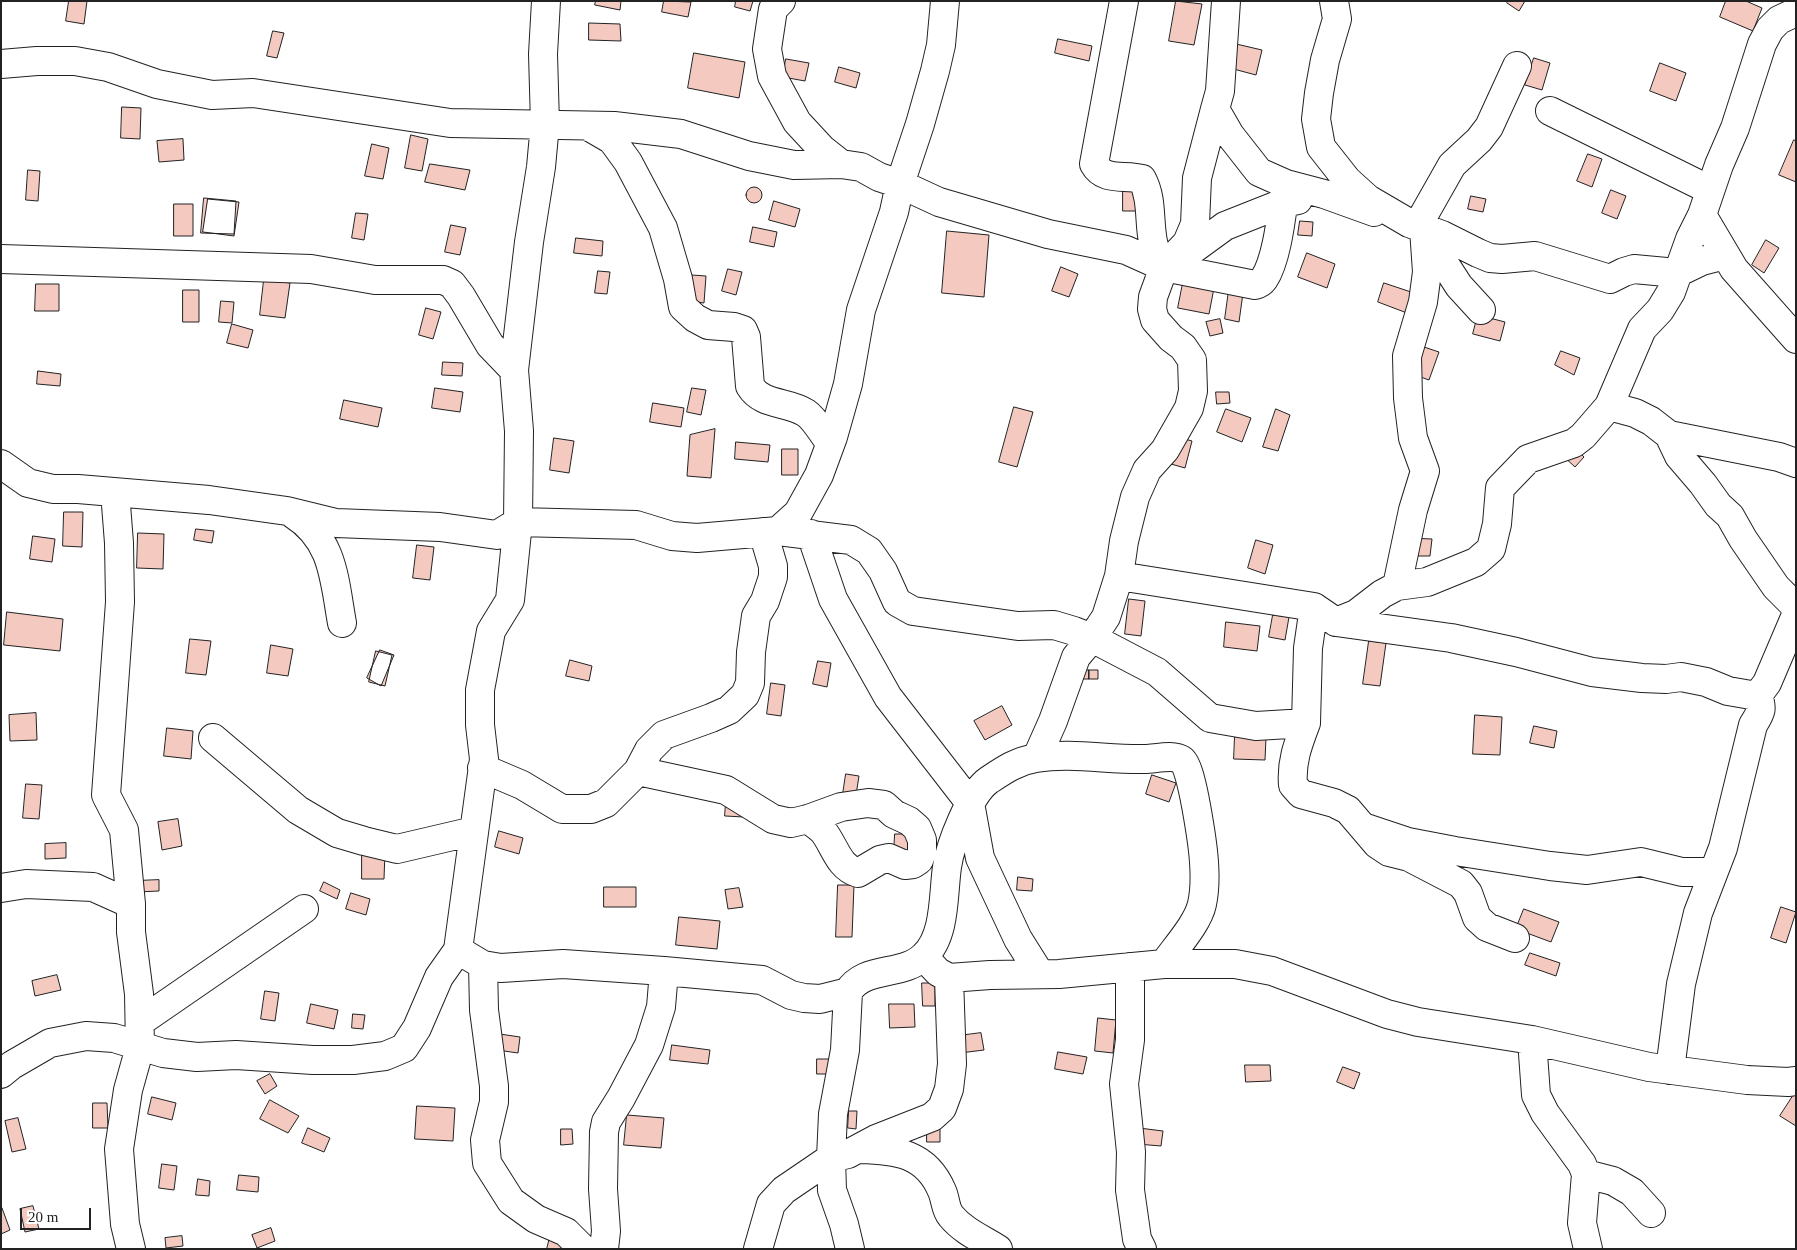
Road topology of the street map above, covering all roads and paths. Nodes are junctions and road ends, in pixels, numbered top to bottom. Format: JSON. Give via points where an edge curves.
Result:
{"nodes":[{"id":1,"x":546,"y":1,"type":"edge"},
{"id":2,"x":781,"y":1,"type":"edge"},
{"id":3,"x":945,"y":1,"type":"edge"},
{"id":4,"x":1124,"y":1,"type":"edge"},
{"id":5,"x":1226,"y":1,"type":"edge"},
{"id":6,"x":1334,"y":1,"type":"edge"},
{"id":7,"x":1796,"y":12,"type":"edge"},
{"id":8,"x":1,"y":64,"type":"edge"},
{"id":9,"x":1517,"y":66,"type":"dead end"},
{"id":10,"x":1215,"y":109,"type":"junction"},
{"id":11,"x":1550,"y":111,"type":"dead end"},
{"id":12,"x":545,"y":124,"type":"junction"},
{"id":13,"x":588,"y":126,"type":"junction"},
{"id":14,"x":841,"y":164,"type":"junction"},
{"id":15,"x":895,"y":177,"type":"junction"},
{"id":16,"x":1284,"y":194,"type":"junction"},
{"id":17,"x":1706,"y":202,"type":"junction"},
{"id":18,"x":1417,"y":226,"type":"junction"},
{"id":19,"x":1725,"y":255,"type":"junction"},
{"id":20,"x":1,"y":259,"type":"edge"},
{"id":21,"x":1164,"y":267,"type":"junction"},
{"id":22,"x":1677,"y":273,"type":"junction"},
{"id":23,"x":1481,"y":310,"type":"dead end"},
{"id":24,"x":1796,"y":339,"type":"edge"},
{"id":25,"x":514,"y":370,"type":"junction"},
{"id":26,"x":1609,"y":406,"type":"junction"},
{"id":27,"x":1670,"y":435,"type":"junction"},
{"id":28,"x":830,"y":443,"type":"junction"},
{"id":29,"x":1796,"y":463,"type":"edge"},
{"id":30,"x":1,"y":464,"type":"edge"},
{"id":31,"x":115,"y":492,"type":"junction"},
{"id":32,"x":290,"y":512,"type":"junction"},
{"id":33,"x":518,"y":522,"type":"junction"},
{"id":34,"x":771,"y":531,"type":"junction"},
{"id":35,"x":810,"y":534,"type":"junction"},
{"id":36,"x":1118,"y":576,"type":"junction"},
{"id":37,"x":1397,"y":586,"type":"junction"},
{"id":38,"x":1796,"y":607,"type":"edge"},
{"id":39,"x":1325,"y":614,"type":"junction"},
{"id":40,"x":1796,"y":615,"type":"edge"},
{"id":41,"x":342,"y":623,"type":"dead end"},
{"id":42,"x":1092,"y":638,"type":"junction"},
{"id":43,"x":1758,"y":694,"type":"junction"},
{"id":44,"x":1306,"y":723,"type":"junction"},
{"id":45,"x":213,"y":738,"type":"dead end"},
{"id":46,"x":1037,"y":757,"type":"junction"},
{"id":47,"x":482,"y":768,"type":"junction"},
{"id":48,"x":638,"y":771,"type":"junction"},
{"id":49,"x":970,"y":803,"type":"junction"},
{"id":50,"x":808,"y":819,"type":"dead end"},
{"id":51,"x":1363,"y":827,"type":"junction"},
{"id":52,"x":474,"y":831,"type":"junction"},
{"id":53,"x":1682,"y":872,"type":"junction"},
{"id":54,"x":1714,"y":872,"type":"junction"},
{"id":55,"x":1,"y":888,"type":"edge"},
{"id":56,"x":131,"y":904,"type":"junction"},
{"id":57,"x":1700,"y":907,"type":"junction"},
{"id":58,"x":304,"y":909,"type":"dead end"},
{"id":59,"x":1514,"y":938,"type":"dead end"},
{"id":60,"x":458,"y":950,"type":"junction"},
{"id":61,"x":924,"y":957,"type":"junction"},
{"id":62,"x":1164,"y":964,"type":"junction"},
{"id":63,"x":483,"y":965,"type":"junction"},
{"id":64,"x":1130,"y":966,"type":"junction"},
{"id":65,"x":664,"y":971,"type":"junction"},
{"id":66,"x":1040,"y":974,"type":"junction"},
{"id":67,"x":949,"y":978,"type":"junction"},
{"id":68,"x":848,"y":992,"type":"junction"},
{"id":69,"x":140,"y":1034,"type":"junction"},
{"id":70,"x":1532,"y":1040,"type":"junction"},
{"id":71,"x":1670,"y":1070,"type":"junction"},
{"id":72,"x":1,"y":1074,"type":"edge"},
{"id":73,"x":1796,"y":1081,"type":"edge"},
{"id":74,"x":860,"y":1149,"type":"junction"},
{"id":75,"x":831,"y":1158,"type":"junction"},
{"id":76,"x":1586,"y":1174,"type":"junction"},
{"id":77,"x":1651,"y":1213,"type":"dead end"},
{"id":78,"x":131,"y":1249,"type":"edge"},
{"id":79,"x":582,"y":1249,"type":"edge"},
{"id":80,"x":604,"y":1249,"type":"edge"},
{"id":81,"x":758,"y":1249,"type":"edge"},
{"id":82,"x":850,"y":1249,"type":"edge"},
{"id":83,"x":998,"y":1249,"type":"edge"},
{"id":84,"x":1142,"y":1249,"type":"edge"},
{"id":85,"x":1588,"y":1249,"type":"edge"}],
"edges":[{"from":1,"to":12,"type":"street","via":[[543,54]]},
{"from":2,"to":14,"type":"street","via":[[774,9],[767,48],[772,76],[796,122]]},
{"from":3,"to":15,"type":"street","via":[[941,44],[920,124]]},
{"from":4,"to":21,"type":"street","via":[[1094,164],[1098,171],[1106,174],[1142,178],[1148,195],[1153,246]]},
{"from":5,"to":10,"type":"street","via":[[1220,91]]},
{"from":6,"to":18,"type":"street","via":[[1337,19],[1325,60],[1316,119],[1321,146],[1347,180],[1368,199]]},
{"from":7,"to":17,"type":"street","via":[[1778,20],[1762,44],[1735,128]]},
{"from":8,"to":12,"type":"street","via":[[75,61],[108,67],[157,84],[212,95],[253,93],[450,124]]},
{"from":9,"to":18,"type":"street","via":[[1489,127],[1452,165]]},
{"from":10,"to":16,"type":"street","via":[[1230,135],[1259,172]]},
{"from":10,"to":21,"type":"street","via":[[1197,178],[1195,224],[1187,243]]},
{"from":11,"to":17,"type":"street"},
{"from":12,"to":13,"type":"street"},
{"from":12,"to":25,"type":"street"},
{"from":13,"to":14,"type":"street","via":[[681,134],[749,156],[794,165]]},
{"from":13,"to":28,"type":"street","via":[[612,140],[628,162],[663,228],[683,307],[708,325],[743,330],[750,386],[754,393],[807,413]]},
{"from":14,"to":15,"type":"street"},
{"from":15,"to":21,"type":"street","via":[[939,202],[1048,234],[1126,250]]},
{"from":15,"to":28,"type":"street","via":[[894,212],[861,310],[848,384]]},
{"from":16,"to":18,"type":"street","via":[[1324,194]]},
{"from":16,"to":21,"type":"street","via":[[1225,226]]},
{"from":16,"to":21,"type":"street","via":[[1275,247],[1260,283],[1255,285]]},
{"from":17,"to":19,"type":"street"},
{"from":17,"to":22,"type":"street"},
{"from":18,"to":22,"type":"street","via":[[1490,258],[1535,256],[1610,280],[1634,269]]},
{"from":18,"to":23,"type":"street","via":[[1459,286]]},
{"from":18,"to":37,"type":"street","via":[[1427,272],[1423,302],[1407,356],[1408,398],[1413,438],[1425,471],[1412,510]]},
{"from":19,"to":22,"type":"street"},
{"from":19,"to":24,"type":"street"},
{"from":20,"to":25,"type":"street","via":[[311,268],[374,280],[442,280],[452,284],[490,345]]},
{"from":21,"to":36,"type":"street","via":[[1152,309],[1155,320],[1192,360],[1193,391],[1189,408],[1165,450],[1147,470],[1136,496]]},
{"from":22,"to":26,"type":"street","via":[[1660,310],[1642,329]]},
{"from":25,"to":33,"type":"street","via":[[519,431]]},
{"from":26,"to":27,"type":"street","via":[[1651,421]]},
{"from":26,"to":37,"type":"street","via":[[1583,436],[1528,459],[1500,488],[1491,549],[1476,562],[1427,582]]},
{"from":27,"to":29,"type":"street"},
{"from":27,"to":38,"type":"street","via":[[1678,456],[1730,516],[1776,587]]},
{"from":28,"to":34,"type":"street","via":[[819,475],[798,513]]},
{"from":30,"to":31,"type":"street","via":[[28,483],[53,489]]},
{"from":31,"to":32,"type":"street","via":[[210,500]]},
{"from":31,"to":56,"type":"street","via":[[120,602],[106,796],[124,830]]},
{"from":32,"to":33,"type":"street","via":[[336,523],[440,527],[497,535]]},
{"from":32,"to":41,"type":"street","via":[[308,523],[332,563]]},
{"from":33,"to":34,"type":"street","via":[[636,525],[672,536],[697,538]]},
{"from":33,"to":47,"type":"street","via":[[510,600],[491,631],[480,690]]},
{"from":34,"to":35,"type":"street"},
{"from":34,"to":48,"type":"street","via":[[773,577],[756,616],[750,683],[745,695],[729,710],[664,735],[649,750]]},
{"from":35,"to":42,"type":"street","via":[[851,540],[869,551],[883,570],[897,602],[913,611],[1018,626],[1054,625]]},
{"from":35,"to":49,"type":"street","via":[[833,598],[888,697]]},
{"from":36,"to":39,"type":"street"},
{"from":36,"to":42,"type":"street","via":[[1106,617]]},
{"from":37,"to":39,"type":"street","via":[[1356,614]]},
{"from":39,"to":43,"type":"street","via":[[1516,652],[1592,672],[1642,678],[1681,677],[1728,691]]},
{"from":39,"to":44,"type":"street","via":[[1308,648]]},
{"from":40,"to":43,"type":"street","via":[[1767,683]]},
{"from":42,"to":44,"type":"street","via":[[1157,672],[1210,718],[1256,726]]},
{"from":42,"to":46,"type":"street","via":[[1076,657]]},
{"from":43,"to":54,"type":"street","via":[[1762,712],[1753,725],[1723,848]]},
{"from":44,"to":51,"type":"street","via":[[1295,752],[1292,785],[1301,794],[1334,802],[1348,810]]},
{"from":45,"to":52,"type":"street","via":[[298,810],[337,833],[397,849]]},
{"from":46,"to":49,"type":"street","via":[[1015,763],[986,782]]},
{"from":46,"to":62,"type":"street","via":[[1177,758],[1186,764],[1195,802],[1205,882],[1202,905]]},
{"from":47,"to":48,"type":"street","via":[[522,785],[562,809],[591,808],[606,803]]},
{"from":47,"to":52,"type":"street"},
{"from":48,"to":50,"type":"street","via":[[726,790],[773,819],[791,823]]},
{"from":49,"to":61,"type":"street","via":[[947,865],[937,939]]},
{"from":49,"to":66,"type":"street","via":[[980,858],[1018,939]]},
{"from":51,"to":53,"type":"street","via":[[1418,844],[1550,866],[1587,870],[1641,862]]},
{"from":51,"to":59,"type":"street","via":[[1377,844],[1389,852],[1409,857],[1461,884],[1468,893],[1477,918],[1487,927]]},
{"from":52,"to":60,"type":"street"},
{"from":53,"to":54,"type":"street"},
{"from":53,"to":57,"type":"street"},
{"from":54,"to":57,"type":"street"},
{"from":55,"to":56,"type":"street","via":[[26,884],[93,887]]},
{"from":56,"to":69,"type":"street"},
{"from":57,"to":71,"type":"street","via":[[1681,984]]},
{"from":58,"to":69,"type":"street"},
{"from":60,"to":63,"type":"street"},
{"from":60,"to":69,"type":"street","via":[[439,977],[417,1028],[404,1048],[385,1056],[353,1060],[236,1055],[196,1057],[163,1053]]},
{"from":61,"to":67,"type":"street"},
{"from":61,"to":68,"type":"street","via":[[908,966],[861,978]]},
{"from":62,"to":64,"type":"street"},
{"from":62,"to":70,"type":"street","via":[[1235,964],[1272,971],[1387,1014]]},
{"from":63,"to":65,"type":"street","via":[[501,968],[563,964]]},
{"from":63,"to":79,"type":"street","via":[[484,1010],[494,1086],[494,1102],[485,1140],[487,1163],[512,1201],[536,1219],[566,1232]]},
{"from":64,"to":66,"type":"street"},
{"from":64,"to":84,"type":"street","via":[[1130,1040],[1124,1084],[1131,1152],[1130,1190],[1137,1239]]},
{"from":65,"to":68,"type":"street","via":[[762,980],[790,995],[804,998],[820,999]]},
{"from":65,"to":80,"type":"street","via":[[661,1007],[649,1045],[606,1122]]},
{"from":66,"to":67,"type":"street"},
{"from":67,"to":74,"type":"street","via":[[952,1064],[949,1089],[942,1108],[932,1117],[876,1139]]},
{"from":68,"to":75,"type":"street","via":[[845,1050],[833,1114]]},
{"from":69,"to":72,"type":"street","via":[[114,1038],[86,1036],[50,1043]]},
{"from":69,"to":78,"type":"street","via":[[119,1149],[125,1224]]},
{"from":70,"to":71,"type":"street"},
{"from":70,"to":76,"type":"street","via":[[1536,1094]]},
{"from":71,"to":73,"type":"street","via":[[1747,1080]]},
{"from":74,"to":75,"type":"street"},
{"from":74,"to":83,"type":"street","via":[[902,1152],[918,1160],[942,1191],[950,1215],[964,1229]]},
{"from":75,"to":81,"type":"street","via":[[784,1190],[771,1204]]},
{"from":75,"to":82,"type":"street","via":[[832,1190]]},
{"from":76,"to":77,"type":"street","via":[[1613,1181],[1632,1192]]},
{"from":76,"to":85,"type":"street","via":[[1582,1223]]}]}
